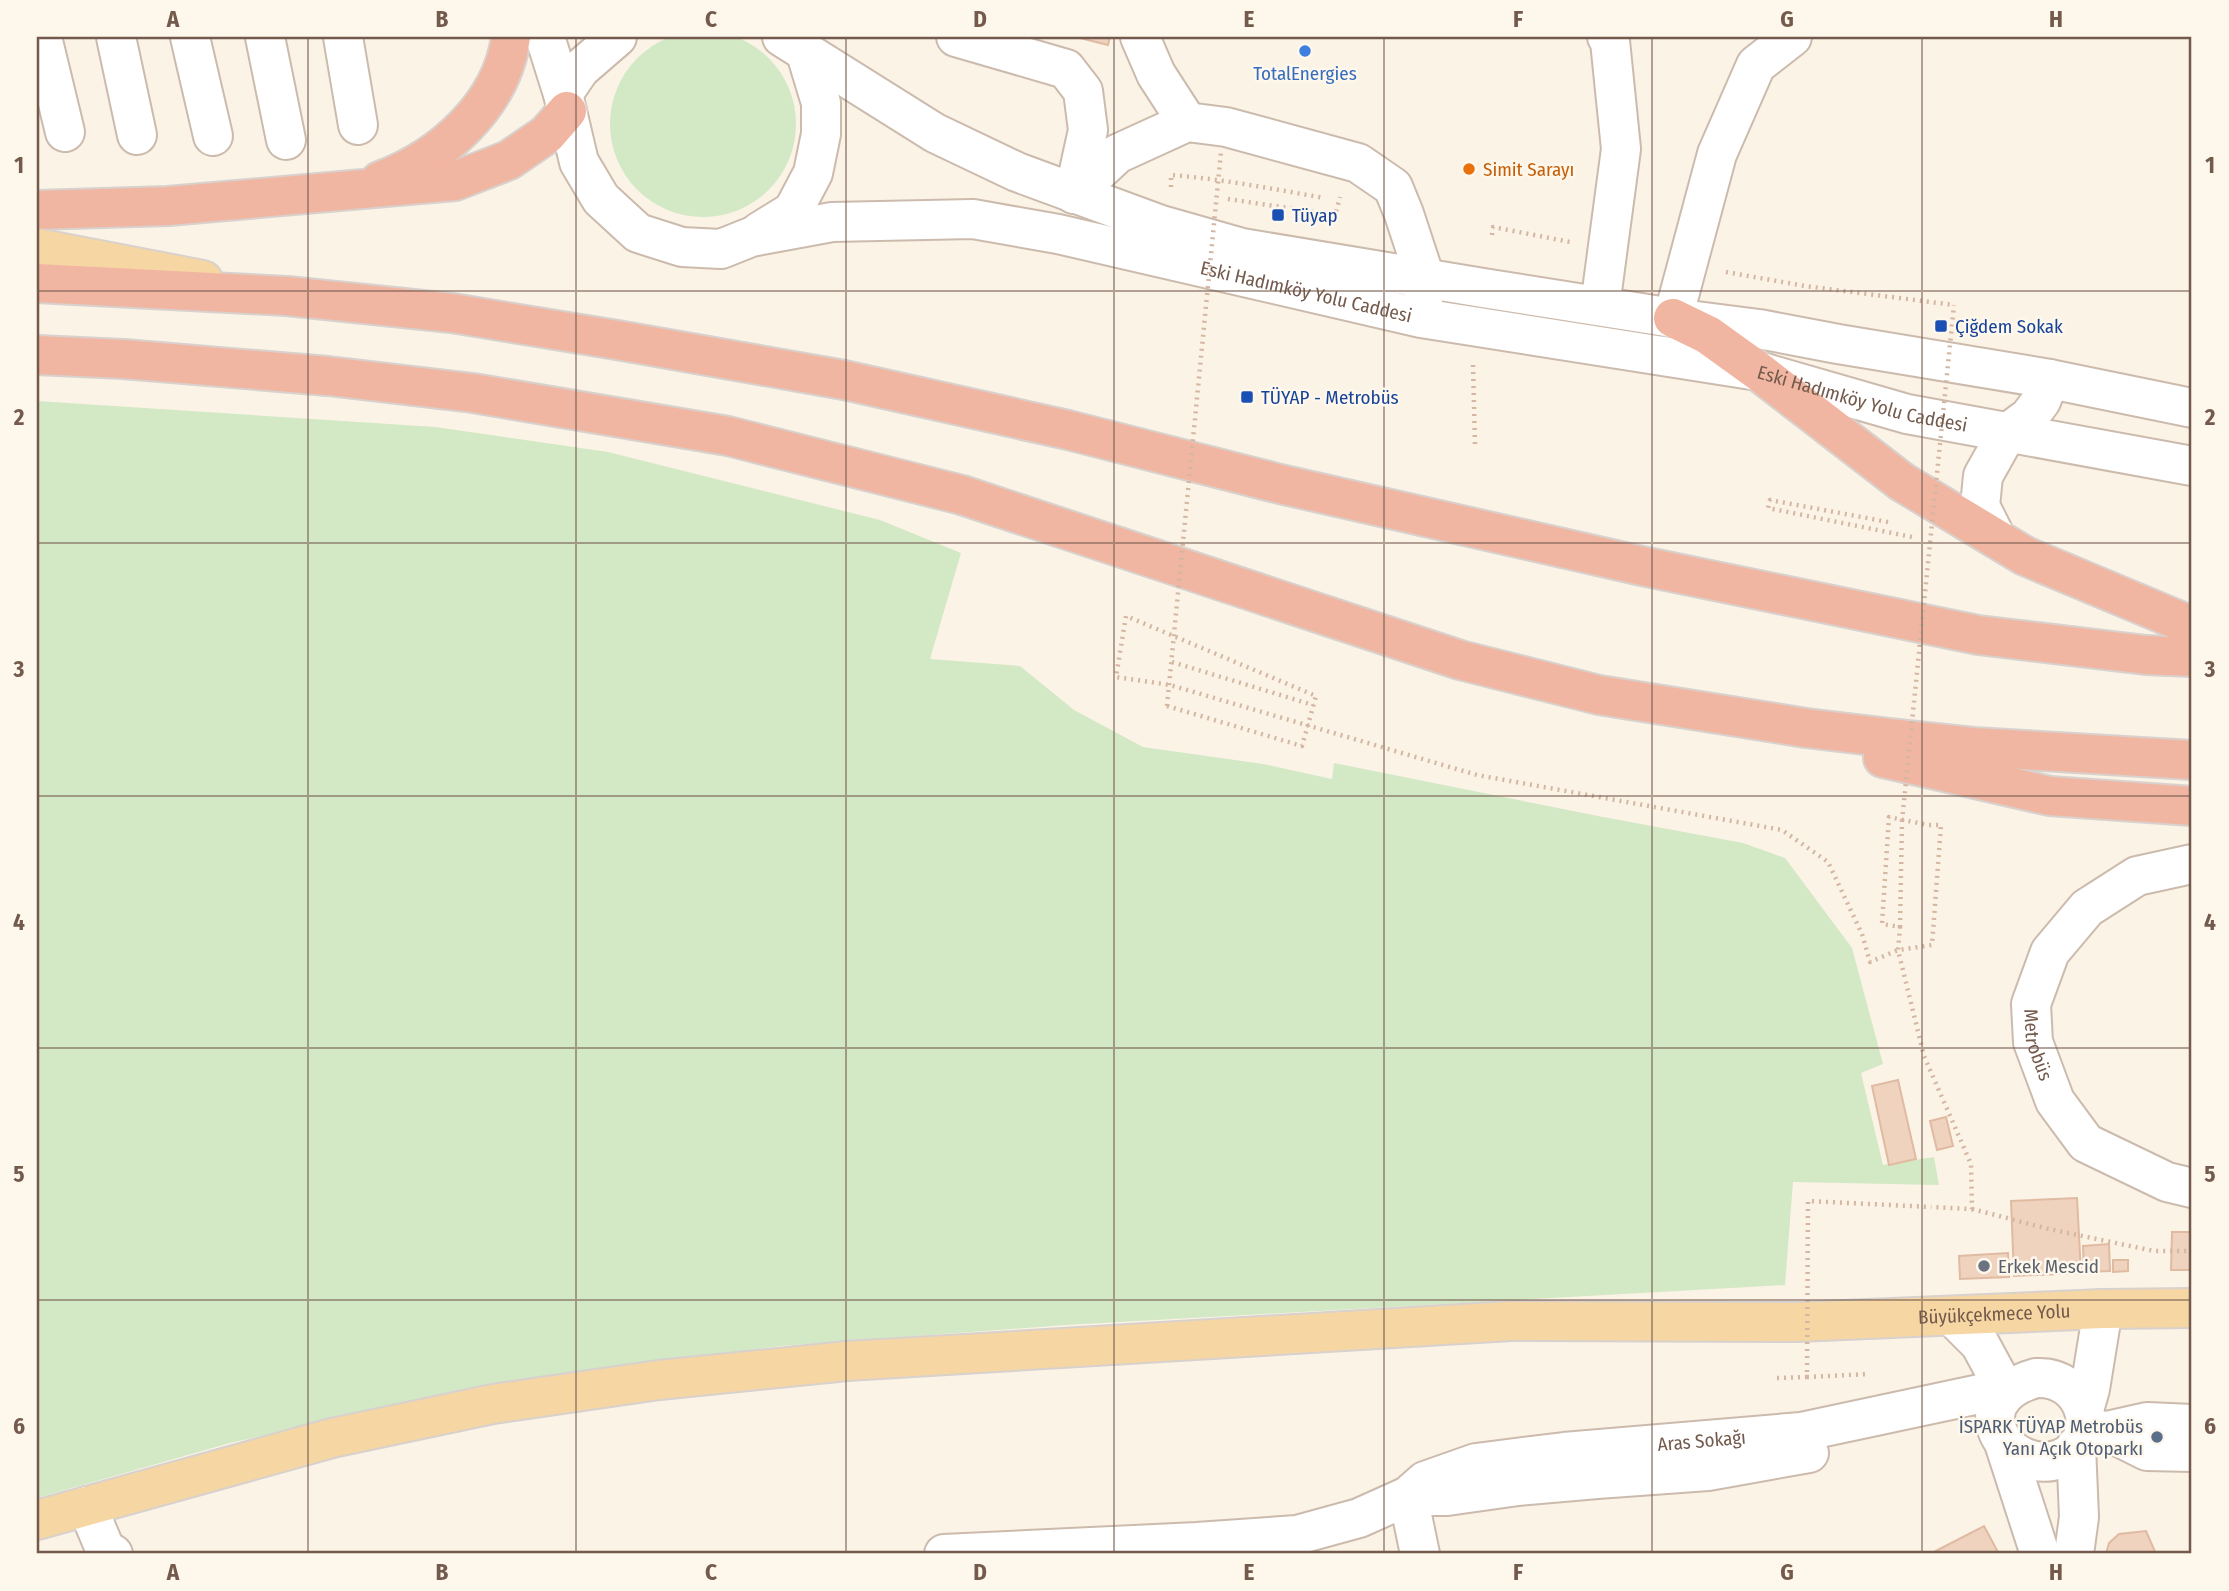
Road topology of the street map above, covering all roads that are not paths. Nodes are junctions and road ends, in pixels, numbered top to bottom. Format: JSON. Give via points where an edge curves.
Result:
{"nodes":[{"id":1,"x":42,"y":37,"type":"edge"},
{"id":2,"x":116,"y":37,"type":"edge"},
{"id":3,"x":190,"y":37,"type":"edge"},
{"id":4,"x":265,"y":37,"type":"edge"},
{"id":5,"x":343,"y":37,"type":"edge"},
{"id":6,"x":511,"y":37,"type":"edge"},
{"id":7,"x":545,"y":37,"type":"edge"},
{"id":8,"x":617,"y":37,"type":"edge"},
{"id":9,"x":956,"y":37,"type":"edge"},
{"id":10,"x":1140,"y":37,"type":"edge"},
{"id":11,"x":1607,"y":37,"type":"edge"},
{"id":12,"x":1792,"y":37,"type":"edge"},
{"id":13,"x":794,"y":44,"type":"edge"},
{"id":14,"x":565,"y":103,"type":"junction"},
{"id":15,"x":1187,"y":122,"type":"junction"},
{"id":16,"x":358,"y":125,"type":"dead end"},
{"id":17,"x":65,"y":132,"type":"dead end"},
{"id":18,"x":137,"y":135,"type":"dead end"},
{"id":19,"x":213,"y":136,"type":"dead end"},
{"id":20,"x":286,"y":140,"type":"dead end"},
{"id":21,"x":349,"y":191,"type":"junction"},
{"id":22,"x":1074,"y":194,"type":"junction"},
{"id":23,"x":37,"y":210,"type":"edge"},
{"id":24,"x":751,"y":237,"type":"junction"},
{"id":25,"x":37,"y":248,"type":"edge"},
{"id":26,"x":1425,"y":278,"type":"junction"},
{"id":27,"x":37,"y":283,"type":"edge"},
{"id":28,"x":287,"y":296,"type":"junction"},
{"id":29,"x":1600,"y":306,"type":"junction"},
{"id":30,"x":1673,"y":317,"type":"junction"},
{"id":31,"x":1421,"y":318,"type":"junction"},
{"id":32,"x":37,"y":355,"type":"edge"},
{"id":33,"x":1758,"y":371,"type":"junction"},
{"id":34,"x":2050,"y":379,"type":"junction"},
{"id":35,"x":2192,"y":408,"type":"edge"},
{"id":36,"x":2007,"y":433,"type":"junction"},
{"id":37,"x":2192,"y":466,"type":"edge"},
{"id":38,"x":1996,"y":537,"type":"junction"},
{"id":39,"x":2192,"y":626,"type":"edge"},
{"id":40,"x":2192,"y":657,"type":"edge"},
{"id":41,"x":1806,"y":728,"type":"junction"},
{"id":42,"x":2192,"y":760,"type":"edge"},
{"id":43,"x":2192,"y":806,"type":"edge"},
{"id":44,"x":2192,"y":864,"type":"edge"},
{"id":45,"x":2192,"y":1188,"type":"edge"},
{"id":46,"x":2192,"y":1308,"type":"edge"},
{"id":47,"x":2103,"y":1309,"type":"junction"},
{"id":48,"x":1952,"y":1316,"type":"junction"},
{"id":49,"x":2001,"y":1413,"type":"junction"},
{"id":50,"x":2192,"y":1424,"type":"edge"},
{"id":51,"x":2088,"y":1429,"type":"junction"},
{"id":52,"x":2192,"y":1451,"type":"edge"},
{"id":53,"x":1408,"y":1496,"type":"junction"},
{"id":54,"x":2025,"y":1505,"type":"junction"},
{"id":55,"x":88,"y":1506,"type":"junction"},
{"id":56,"x":37,"y":1520,"type":"edge"},
{"id":57,"x":2076,"y":1536,"type":"edge"},
{"id":58,"x":113,"y":1554,"type":"edge"},
{"id":59,"x":944,"y":1554,"type":"edge"},
{"id":60,"x":1420,"y":1554,"type":"edge"},
{"id":61,"x":2040,"y":1554,"type":"edge"}],
"edges":[{"from":1,"to":17,"type":"street"},
{"from":2,"to":18,"type":"street"},
{"from":3,"to":19,"type":"street"},
{"from":4,"to":20,"type":"street"},
{"from":5,"to":16,"type":"street"},
{"from":6,"to":21,"type":"highway","via":[[495,85],[472,120],[448,143],[418,164]]},
{"from":7,"to":14,"type":"street","name":"Eski Hadımköy Yolu Caddesi"},
{"from":8,"to":14,"type":"street","via":[[580,69]]},
{"from":9,"to":22,"type":"street","via":[[1066,69],[1083,90],[1088,130]]},
{"from":10,"to":15,"type":"street","via":[[1156,74]]},
{"from":11,"to":29,"type":"street","via":[[1621,149]]},
{"from":12,"to":30,"type":"street","via":[[1756,65],[1717,154]]},
{"from":13,"to":22,"type":"street","name":"Eski Hadımköy Yolu Caddesi","via":[[935,133]]},
{"from":13,"to":24,"type":"street","via":[[821,103],[821,134],[813,173],[793,211]]},
{"from":14,"to":21,"type":"highway","via":[[547,134],[509,160],[455,181]]},
{"from":14,"to":24,"type":"street","name":"Eski Hadımköy Yolu Caddesi","via":[[579,162],[601,199],[638,233],[682,247],[721,249]]},
{"from":15,"to":22,"type":"street","via":[[1117,154]]},
{"from":15,"to":26,"type":"street","via":[[1226,127],[1358,163],[1393,187]]},
{"from":21,"to":23,"type":"highway","via":[[168,206]]},
{"from":22,"to":26,"type":"street","name":"Eski Hadımköy Yolu Caddesi","via":[[1242,248]]},
{"from":24,"to":31,"type":"street","name":"Eski Hadımköy Yolu Caddesi","via":[[832,222],[973,219],[1058,234]]},
{"from":25,"to":28,"type":"main road"},
{"from":26,"to":29,"type":"street","name":"Eski Hadımköy Yolu Caddesi"},
{"from":26,"to":31,"type":"street"},
{"from":27,"to":28,"type":"highway"},
{"from":28,"to":40,"type":"highway","via":[[452,313],[844,380],[1709,580],[1978,635]]},
{"from":29,"to":30,"type":"street","name":"Eski Hadımköy Yolu Caddesi"},
{"from":30,"to":33,"type":"highway","via":[[1708,335]]},
{"from":30,"to":34,"type":"street","name":"Eski Hadımköy Yolu Caddesi"},
{"from":31,"to":33,"type":"street","name":"Eski Hadımköy Yolu Caddesi"},
{"from":32,"to":41,"type":"highway","via":[[328,376],[473,393],[727,436],[962,495],[1460,660],[1599,695]]},
{"from":33,"to":36,"type":"street","name":"Eski Hadımköy Yolu Caddesi","via":[[1907,414]]},
{"from":33,"to":38,"type":"highway","via":[[1902,482]]},
{"from":34,"to":35,"type":"street","name":"Eski Hadımköy Yolu Caddesi"},
{"from":34,"to":36,"type":"street","via":[[2029,417]]},
{"from":36,"to":37,"type":"street","name":"Eski Hadımköy Yolu Caddesi"},
{"from":36,"to":38,"type":"street","via":[[1983,476],[1980,506]]},
{"from":38,"to":39,"type":"highway","via":[[2025,556]]},
{"from":41,"to":42,"type":"highway","via":[[1973,747]]},
{"from":41,"to":43,"type":"highway","via":[[1870,755],[2050,796]]},
{"from":44,"to":45,"type":"street","name":"Metrobüs","via":[[2137,876],[2087,908],[2050,952],[2031,1004],[2033,1042],[2055,1101],[2086,1143],[2167,1182]]},
{"from":46,"to":47,"type":"main road","name":"Büyükçekmece Yolu"},
{"from":47,"to":48,"type":"main road","name":"Büyükçekmece Yolu"},
{"from":47,"to":51,"type":"street"},
{"from":48,"to":49,"type":"street","via":[[1980,1344]]},
{"from":48,"to":55,"type":"main road","name":"Büyükçekmece Yolu","via":[[1797,1322],[1511,1321],[847,1361],[659,1380],[493,1404],[332,1438]]},
{"from":49,"to":51,"type":"street","via":[[2018,1454],[2038,1460],[2059,1459]]},
{"from":49,"to":51,"type":"street","via":[[2025,1381],[2047,1378],[2076,1394]]},
{"from":49,"to":53,"type":"street","name":"Aras Sokağı","via":[[1984,1393],[1801,1432],[1476,1463],[1425,1481]]},
{"from":49,"to":54,"type":"street"},
{"from":50,"to":51,"type":"street","via":[[2147,1422]]},
{"from":51,"to":52,"type":"street","via":[[2147,1451]]},
{"from":51,"to":57,"type":"street"},
{"from":53,"to":59,"type":"street","name":"Aras Sokağı","via":[[1359,1518],[1297,1535]]},
{"from":53,"to":60,"type":"street"},
{"from":54,"to":57,"type":"street","via":[[2041,1519],[2056,1521]]},
{"from":54,"to":61,"type":"street"},
{"from":55,"to":56,"type":"main road","name":"Büyükçekmece Yolu"},
{"from":55,"to":58,"type":"street","via":[[105,1549]]}]}
